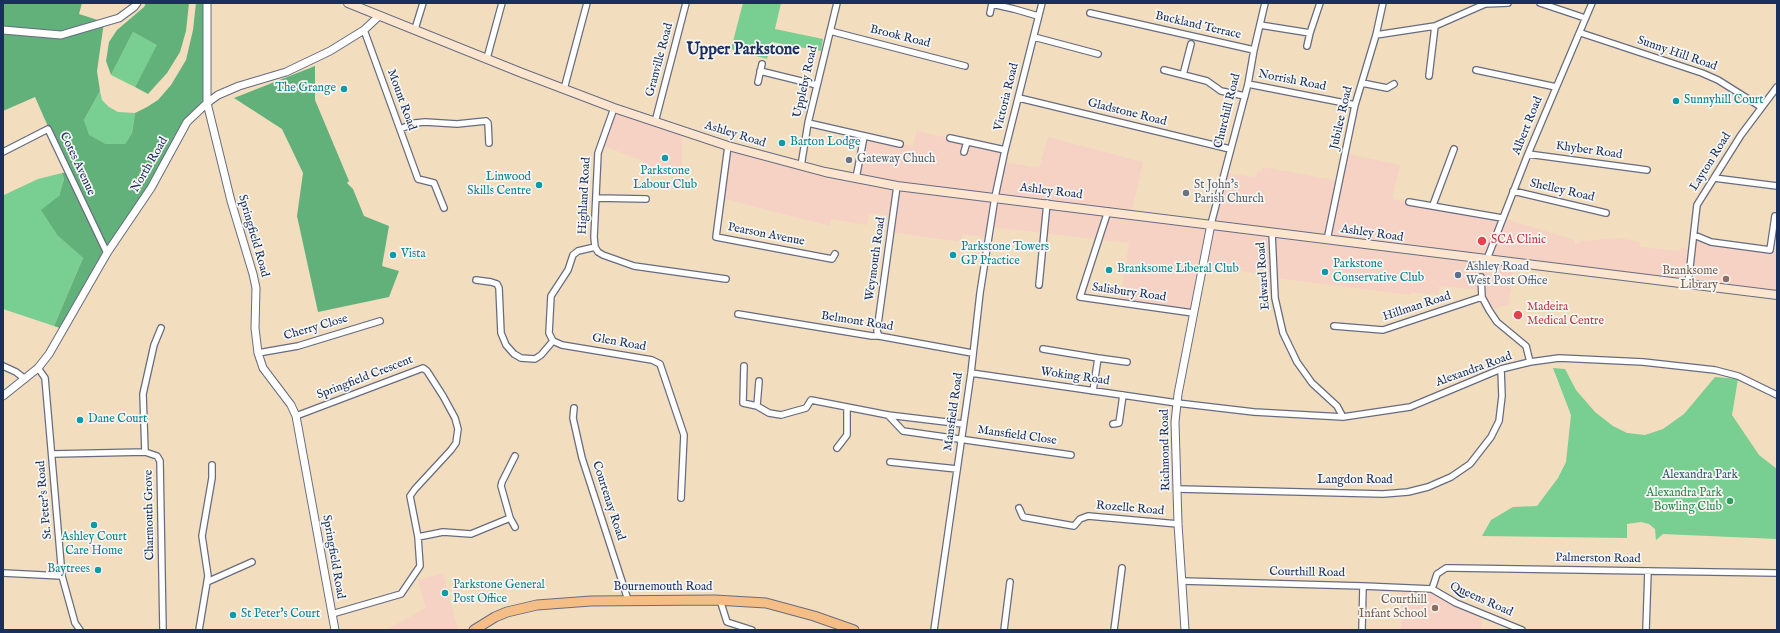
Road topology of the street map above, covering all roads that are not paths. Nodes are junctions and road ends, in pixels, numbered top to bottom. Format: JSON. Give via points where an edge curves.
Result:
{"nodes":[{"id":1,"x":138,"y":3,"type":"edge"},
{"id":2,"x":207,"y":3,"type":"edge"},
{"id":3,"x":348,"y":3,"type":"edge"},
{"id":4,"x":423,"y":3,"type":"edge"},
{"id":5,"x":502,"y":3,"type":"edge"},
{"id":6,"x":587,"y":3,"type":"edge"},
{"id":7,"x":686,"y":3,"type":"edge"},
{"id":8,"x":837,"y":3,"type":"edge"},
{"id":9,"x":1042,"y":3,"type":"edge"},
{"id":10,"x":1265,"y":3,"type":"edge"},
{"id":11,"x":1320,"y":3,"type":"edge"},
{"id":12,"x":1383,"y":3,"type":"edge"},
{"id":13,"x":1508,"y":3,"type":"edge"},
{"id":14,"x":1540,"y":3,"type":"edge"},
{"id":15,"x":1592,"y":3,"type":"edge"},
{"id":16,"x":992,"y":4,"type":"edge"},
{"id":17,"x":990,"y":13,"type":"dead end"},
{"id":18,"x":1090,"y":13,"type":"dead end"},
{"id":19,"x":379,"y":16,"type":"junction"},
{"id":20,"x":1038,"y":16,"type":"junction"},
{"id":21,"x":1585,"y":18,"type":"junction"},
{"id":22,"x":1260,"y":25,"type":"junction"},
{"id":23,"x":1435,"y":26,"type":"junction"},
{"id":24,"x":415,"y":29,"type":"junction"},
{"id":25,"x":3,"y":30,"type":"edge"},
{"id":26,"x":364,"y":30,"type":"junction"},
{"id":27,"x":830,"y":31,"type":"junction"},
{"id":28,"x":1310,"y":33,"type":"junction"},
{"id":29,"x":1580,"y":33,"type":"junction"},
{"id":30,"x":1376,"y":35,"type":"junction"},
{"id":31,"x":1034,"y":37,"type":"junction"},
{"id":32,"x":1190,"y":44,"type":"dead end"},
{"id":33,"x":1307,"y":46,"type":"dead end"},
{"id":34,"x":1254,"y":50,"type":"junction"},
{"id":35,"x":1095,"y":52,"type":"dead end"},
{"id":36,"x":487,"y":58,"type":"junction"},
{"id":37,"x":762,"y":64,"type":"dead end"},
{"id":38,"x":965,"y":66,"type":"dead end"},
{"id":39,"x":1164,"y":70,"type":"dead end"},
{"id":40,"x":1476,"y":70,"type":"dead end"},
{"id":41,"x":760,"y":72,"type":"junction"},
{"id":42,"x":1183,"y":74,"type":"junction"},
{"id":43,"x":1430,"y":76,"type":"dead end"},
{"id":44,"x":758,"y":82,"type":"dead end"},
{"id":45,"x":1362,"y":83,"type":"junction"},
{"id":46,"x":1248,"y":84,"type":"junction"},
{"id":47,"x":1394,"y":84,"type":"dead end"},
{"id":48,"x":817,"y":85,"type":"junction"},
{"id":49,"x":1777,"y":86,"type":"edge"},
{"id":50,"x":1556,"y":87,"type":"junction"},
{"id":51,"x":564,"y":89,"type":"junction"},
{"id":52,"x":1245,"y":96,"type":"junction"},
{"id":53,"x":1019,"y":98,"type":"junction"},
{"id":54,"x":206,"y":103,"type":"junction"},
{"id":55,"x":1355,"y":105,"type":"junction"},
{"id":56,"x":1761,"y":107,"type":"junction"},
{"id":57,"x":614,"y":108,"type":"junction"},
{"id":58,"x":655,"y":122,"type":"junction"},
{"id":59,"x":808,"y":123,"type":"junction"},
{"id":60,"x":400,"y":129,"type":"junction"},
{"id":61,"x":864,"y":137,"type":"junction"},
{"id":62,"x":950,"y":138,"type":"dead end"},
{"id":63,"x":967,"y":142,"type":"junction"},
{"id":64,"x":489,"y":144,"type":"dead end"},
{"id":65,"x":900,"y":144,"type":"dead end"},
{"id":66,"x":728,"y":146,"type":"junction"},
{"id":67,"x":1230,"y":149,"type":"junction"},
{"id":68,"x":1454,"y":149,"type":"dead end"},
{"id":69,"x":1005,"y":150,"type":"junction"},
{"id":70,"x":3,"y":152,"type":"edge"},
{"id":71,"x":964,"y":152,"type":"dead end"},
{"id":72,"x":1528,"y":154,"type":"junction"},
{"id":73,"x":801,"y":166,"type":"junction"},
{"id":74,"x":1647,"y":170,"type":"dead end"},
{"id":75,"x":856,"y":178,"type":"junction"},
{"id":76,"x":1714,"y":178,"type":"junction"},
{"id":77,"x":897,"y":186,"type":"junction"},
{"id":78,"x":1777,"y":186,"type":"edge"},
{"id":79,"x":1513,"y":191,"type":"junction"},
{"id":80,"x":995,"y":197,"type":"junction"},
{"id":81,"x":596,"y":198,"type":"junction"},
{"id":82,"x":646,"y":199,"type":"dead end"},
{"id":83,"x":1409,"y":202,"type":"dead end"},
{"id":84,"x":1047,"y":203,"type":"junction"},
{"id":85,"x":1432,"y":205,"type":"junction"},
{"id":86,"x":444,"y":208,"type":"dead end"},
{"id":87,"x":1108,"y":211,"type":"junction"},
{"id":88,"x":1606,"y":213,"type":"dead end"},
{"id":89,"x":1776,"y":216,"type":"dead end"},
{"id":90,"x":1502,"y":218,"type":"junction"},
{"id":91,"x":1211,"y":224,"type":"junction"},
{"id":92,"x":1272,"y":232,"type":"junction"},
{"id":93,"x":1694,"y":235,"type":"junction"},
{"id":94,"x":1327,"y":240,"type":"junction"},
{"id":95,"x":595,"y":247,"type":"junction"},
{"id":96,"x":107,"y":253,"type":"junction"},
{"id":97,"x":833,"y":259,"type":"dead end"},
{"id":98,"x":1486,"y":260,"type":"junction"},
{"id":99,"x":1481,"y":277,"type":"dead end"},
{"id":100,"x":726,"y":279,"type":"dead end"},
{"id":101,"x":476,"y":280,"type":"dead end"},
{"id":102,"x":1688,"y":284,"type":"junction"},
{"id":103,"x":1039,"y":285,"type":"dead end"},
{"id":104,"x":508,"y":290,"type":"dead end"},
{"id":105,"x":500,"y":291,"type":"junction"},
{"id":106,"x":1777,"y":295,"type":"edge"},
{"id":107,"x":1482,"y":297,"type":"junction"},
{"id":108,"x":738,"y":314,"type":"dead end"},
{"id":109,"x":1193,"y":314,"type":"junction"},
{"id":110,"x":380,"y":321,"type":"dead end"},
{"id":111,"x":1334,"y":326,"type":"dead end"},
{"id":112,"x":162,"y":328,"type":"dead end"},
{"id":113,"x":879,"y":336,"type":"junction"},
{"id":114,"x":552,"y":341,"type":"junction"},
{"id":115,"x":1043,"y":349,"type":"dead end"},
{"id":116,"x":972,"y":352,"type":"junction"},
{"id":117,"x":258,"y":353,"type":"junction"},
{"id":118,"x":1098,"y":358,"type":"junction"},
{"id":119,"x":1127,"y":362,"type":"dead end"},
{"id":120,"x":1530,"y":362,"type":"junction"},
{"id":121,"x":3,"y":366,"type":"edge"},
{"id":122,"x":744,"y":366,"type":"dead end"},
{"id":123,"x":38,"y":368,"type":"junction"},
{"id":124,"x":1501,"y":369,"type":"junction"},
{"id":125,"x":971,"y":373,"type":"junction"},
{"id":126,"x":25,"y":379,"type":"junction"},
{"id":127,"x":759,"y":381,"type":"dead end"},
{"id":128,"x":1093,"y":391,"type":"junction"},
{"id":129,"x":1123,"y":395,"type":"junction"},
{"id":130,"x":1777,"y":395,"type":"edge"},
{"id":131,"x":3,"y":396,"type":"edge"},
{"id":132,"x":1176,"y":403,"type":"junction"},
{"id":133,"x":757,"y":406,"type":"junction"},
{"id":134,"x":574,"y":408,"type":"dead end"},
{"id":135,"x":847,"y":408,"type":"junction"},
{"id":136,"x":888,"y":415,"type":"junction"},
{"id":137,"x":296,"y":416,"type":"junction"},
{"id":138,"x":1343,"y":417,"type":"junction"},
{"id":139,"x":963,"y":424,"type":"junction"},
{"id":140,"x":1113,"y":424,"type":"dead end"},
{"id":141,"x":961,"y":439,"type":"junction"},
{"id":142,"x":837,"y":448,"type":"dead end"},
{"id":143,"x":145,"y":452,"type":"junction"},
{"id":144,"x":53,"y":454,"type":"junction"},
{"id":145,"x":1071,"y":455,"type":"dead end"},
{"id":146,"x":515,"y":456,"type":"dead end"},
{"id":147,"x":890,"y":462,"type":"dead end"},
{"id":148,"x":212,"y":465,"type":"dead end"},
{"id":149,"x":957,"y":469,"type":"junction"},
{"id":150,"x":1178,"y":489,"type":"junction"},
{"id":151,"x":681,"y":498,"type":"dead end"},
{"id":152,"x":1020,"y":508,"type":"dead end"},
{"id":153,"x":510,"y":518,"type":"junction"},
{"id":154,"x":1178,"y":524,"type":"junction"},
{"id":155,"x":514,"y":527,"type":"dead end"},
{"id":156,"x":418,"y":538,"type":"junction"},
{"id":157,"x":252,"y":562,"type":"dead end"},
{"id":158,"x":1122,"y":568,"type":"dead end"},
{"id":159,"x":1648,"y":571,"type":"junction"},
{"id":160,"x":3,"y":573,"type":"edge"},
{"id":161,"x":1777,"y":573,"type":"edge"},
{"id":162,"x":62,"y":576,"type":"junction"},
{"id":163,"x":1182,"y":581,"type":"junction"},
{"id":164,"x":207,"y":582,"type":"junction"},
{"id":165,"x":1010,"y":582,"type":"dead end"},
{"id":166,"x":1363,"y":586,"type":"junction"},
{"id":167,"x":1432,"y":589,"type":"junction"},
{"id":168,"x":628,"y":600,"type":"junction"},
{"id":169,"x":720,"y":600,"type":"junction"},
{"id":170,"x":332,"y":614,"type":"junction"},
{"id":171,"x":80,"y":630,"type":"edge"},
{"id":172,"x":163,"y":630,"type":"edge"},
{"id":173,"x":199,"y":630,"type":"edge"},
{"id":174,"x":335,"y":630,"type":"edge"},
{"id":175,"x":474,"y":630,"type":"edge"},
{"id":176,"x":752,"y":630,"type":"edge"},
{"id":177,"x":854,"y":630,"type":"edge"},
{"id":178,"x":934,"y":630,"type":"edge"},
{"id":179,"x":1004,"y":630,"type":"edge"},
{"id":180,"x":1114,"y":630,"type":"edge"},
{"id":181,"x":1185,"y":630,"type":"edge"},
{"id":182,"x":1362,"y":630,"type":"edge"},
{"id":183,"x":1522,"y":630,"type":"edge"},
{"id":184,"x":1646,"y":630,"type":"edge"}],
"edges":[{"from":1,"to":25,"type":"street","via":[[119,18],[61,35]]},
{"from":2,"to":54,"type":"street","name":"Springfield Road"},
{"from":3,"to":19,"type":"main road","name":"Ashley Road"},
{"from":4,"to":24,"type":"street"},
{"from":5,"to":36,"type":"street"},
{"from":6,"to":51,"type":"street"},
{"from":7,"to":58,"type":"street","name":"Granville Road"},
{"from":8,"to":27,"type":"street","name":"Uppleby Road"},
{"from":9,"to":20,"type":"street","name":"Victoria Road"},
{"from":10,"to":22,"type":"street","name":"Churchill Road"},
{"from":11,"to":28,"type":"street"},
{"from":12,"to":30,"type":"street","name":"Jubilee Road"},
{"from":13,"to":23,"type":"street","via":[[1485,4]]},
{"from":14,"to":21,"type":"street"},
{"from":15,"to":21,"type":"street","name":"Albert Road"},
{"from":16,"to":17,"type":"street"},
{"from":16,"to":20,"type":"street"},
{"from":18,"to":34,"type":"street","name":"Buckland Terrace"},
{"from":19,"to":24,"type":"main road","name":"Ashley Road"},
{"from":19,"to":26,"type":"street","name":"North Road"},
{"from":20,"to":31,"type":"street","name":"Victoria Road"},
{"from":21,"to":29,"type":"street","name":"Albert Road"},
{"from":22,"to":28,"type":"street"},
{"from":22,"to":34,"type":"street","name":"Churchill Road"},
{"from":23,"to":30,"type":"street"},
{"from":23,"to":43,"type":"street"},
{"from":24,"to":36,"type":"main road","name":"Ashley Road"},
{"from":26,"to":54,"type":"street","name":"North Road","via":[[330,51],[286,72],[239,86]]},
{"from":26,"to":60,"type":"street","name":"Mount Road"},
{"from":27,"to":38,"type":"street","name":"Brook Road"},
{"from":27,"to":48,"type":"street","name":"Uppleby Road"},
{"from":28,"to":33,"type":"street"},
{"from":29,"to":50,"type":"street","name":"Albert Road"},
{"from":29,"to":56,"type":"street","name":"Sunny Hill Road","via":[[1702,73]]},
{"from":30,"to":45,"type":"street","name":"Jubilee Road"},
{"from":31,"to":35,"type":"street"},
{"from":31,"to":53,"type":"street","name":"Victoria Road"},
{"from":32,"to":42,"type":"street"},
{"from":34,"to":46,"type":"street","name":"Churchill Road"},
{"from":36,"to":51,"type":"main road","name":"Ashley Road"},
{"from":37,"to":41,"type":"street"},
{"from":39,"to":42,"type":"street"},
{"from":40,"to":50,"type":"street"},
{"from":41,"to":44,"type":"street"},
{"from":41,"to":48,"type":"street"},
{"from":42,"to":52,"type":"street","via":[[1207,81],[1221,92]]},
{"from":45,"to":47,"type":"street","via":[[1387,88]]},
{"from":45,"to":55,"type":"street","name":"Jubilee Road"},
{"from":46,"to":52,"type":"street","name":"Churchill Road"},
{"from":46,"to":55,"type":"street","name":"Norrish Road"},
{"from":48,"to":59,"type":"street","name":"Uppleby Road"},
{"from":49,"to":56,"type":"street","name":"Layton Road"},
{"from":50,"to":72,"type":"street","name":"Albert Road"},
{"from":51,"to":57,"type":"main road","name":"Ashley Road"},
{"from":52,"to":67,"type":"street","name":"Churchill Road"},
{"from":53,"to":67,"type":"street","name":"Gladstone Road"},
{"from":53,"to":69,"type":"street","name":"Victoria Road"},
{"from":54,"to":96,"type":"street","name":"North Road","via":[[187,122],[151,188]]},
{"from":54,"to":117,"type":"street","name":"Springfield Road","via":[[256,288],[255,328]]},
{"from":55,"to":94,"type":"street","name":"Jubilee Road"},
{"from":56,"to":76,"type":"street","name":"Layton Road"},
{"from":57,"to":58,"type":"main road","name":"Ashley Road"},
{"from":57,"to":81,"type":"street","name":"Highland Road","via":[[598,153]]},
{"from":58,"to":66,"type":"main road","name":"Ashley Road"},
{"from":59,"to":61,"type":"street"},
{"from":59,"to":73,"type":"street","name":"Uppleby Road"},
{"from":60,"to":64,"type":"street","via":[[415,123],[456,124],[486,120]]},
{"from":60,"to":86,"type":"street","name":"Mount Road","via":[[418,179],[434,183]]},
{"from":61,"to":65,"type":"street"},
{"from":61,"to":75,"type":"street"},
{"from":62,"to":63,"type":"street"},
{"from":63,"to":69,"type":"street"},
{"from":63,"to":71,"type":"street"},
{"from":66,"to":73,"type":"main road","name":"Ashley Road"},
{"from":66,"to":97,"type":"street","name":"Pearson Avenue","via":[[714,239]]},
{"from":67,"to":91,"type":"street","name":"Churchill Road"},
{"from":68,"to":85,"type":"street"},
{"from":69,"to":80,"type":"street","name":"Victoria Road"},
{"from":70,"to":96,"type":"street","name":"Cotes Avenue","via":[[48,129]]},
{"from":72,"to":74,"type":"street","name":"Khyber Road"},
{"from":72,"to":79,"type":"street","name":"Albert Road"},
{"from":73,"to":75,"type":"main road","name":"Ashley Road"},
{"from":75,"to":77,"type":"main road","name":"Ashley Road"},
{"from":76,"to":78,"type":"street"},
{"from":76,"to":93,"type":"street","name":"Layton Road","via":[[1697,206]]},
{"from":77,"to":80,"type":"main road","name":"Ashley Road"},
{"from":77,"to":113,"type":"street","name":"Weymouth Road","via":[[877,331]]},
{"from":79,"to":88,"type":"street","name":"Shelley Road"},
{"from":79,"to":90,"type":"street","name":"Albert Road"},
{"from":80,"to":84,"type":"main road","name":"Ashley Road"},
{"from":80,"to":116,"type":"street","name":"Mansfield Road"},
{"from":81,"to":82,"type":"street"},
{"from":81,"to":95,"type":"street","name":"Highland Road"},
{"from":83,"to":85,"type":"street"},
{"from":84,"to":87,"type":"main road","name":"Ashley Road"},
{"from":84,"to":103,"type":"street"},
{"from":85,"to":90,"type":"street"},
{"from":87,"to":91,"type":"main road","name":"Ashley Road"},
{"from":87,"to":109,"type":"street","name":"Salisbury Road","via":[[1080,297]]},
{"from":89,"to":93,"type":"street","via":[[1770,250],[1711,242]]},
{"from":90,"to":98,"type":"street","name":"Albert Road"},
{"from":91,"to":92,"type":"main road","name":"Ashley Road"},
{"from":91,"to":109,"type":"street","name":"Richmond Road"},
{"from":92,"to":94,"type":"main road","name":"Ashley Road"},
{"from":92,"to":138,"type":"street","name":"Edward Road","via":[[1275,298],[1283,333],[1312,383],[1337,406]]},
{"from":93,"to":102,"type":"street","name":"Layton Road"},
{"from":94,"to":98,"type":"main road","name":"Ashley Road"},
{"from":95,"to":100,"type":"street","name":"Highland Road","via":[[603,255],[634,266]]},
{"from":95,"to":114,"type":"street","via":[[578,251],[574,255],[568,270],[551,296],[549,333]]},
{"from":96,"to":123,"type":"street","name":"North Road","via":[[49,354]]},
{"from":98,"to":102,"type":"main road","name":"Ashley Road"},
{"from":99,"to":107,"type":"street"},
{"from":101,"to":105,"type":"street","via":[[497,284]]},
{"from":102,"to":106,"type":"main road","name":"Ashley Road"},
{"from":104,"to":105,"type":"street"},
{"from":105,"to":114,"type":"street","via":[[501,333],[506,345],[514,354],[521,358],[535,359]]},
{"from":107,"to":111,"type":"street","name":"Hillman Road","via":[[1384,330]]},
{"from":107,"to":120,"type":"street","via":[[1497,322],[1526,346]]},
{"from":108,"to":113,"type":"street","name":"Belmont Road"},
{"from":109,"to":132,"type":"street","name":"Richmond Road"},
{"from":110,"to":117,"type":"street","name":"Cherry Close","via":[[298,346]]},
{"from":112,"to":143,"type":"street","via":[[154,345],[143,394]]},
{"from":113,"to":116,"type":"street","name":"Belmont Road"},
{"from":114,"to":151,"type":"street","name":"Glen Road","via":[[562,345],[652,360],[660,364],[684,435]]},
{"from":115,"to":118,"type":"street"},
{"from":116,"to":125,"type":"street","name":"Mansfield Road"},
{"from":117,"to":137,"type":"street","name":"Springfield Road","via":[[263,368],[291,405]]},
{"from":118,"to":119,"type":"street"},
{"from":118,"to":128,"type":"street"},
{"from":120,"to":124,"type":"street","name":"Alexandra Road"},
{"from":120,"to":130,"type":"street","name":"Alexandra Road","via":[[1559,358],[1627,361],[1715,370],[1738,376]]},
{"from":121,"to":126,"type":"street"},
{"from":122,"to":133,"type":"street","via":[[743,404]]},
{"from":123,"to":126,"type":"street","name":"North Road"},
{"from":123,"to":144,"type":"street","name":"St. Peter's Road","via":[[45,378]]},
{"from":124,"to":138,"type":"street","name":"Alexandra Road","via":[[1410,406]]},
{"from":124,"to":150,"type":"street","name":"Langdon Road","via":[[1502,396],[1499,421],[1491,437],[1470,464],[1451,477],[1428,487],[1383,494]]},
{"from":125,"to":128,"type":"street","name":"Woking Road"},
{"from":125,"to":139,"type":"street","name":"Mansfield Road"},
{"from":126,"to":131,"type":"street","name":"North Road"},
{"from":127,"to":133,"type":"street"},
{"from":128,"to":129,"type":"street","name":"Woking Road"},
{"from":129,"to":132,"type":"street","name":"Woking Road"},
{"from":129,"to":140,"type":"street","via":[[1119,423]]},
{"from":132,"to":138,"type":"street","name":"Alexandra Road","via":[[1254,412]]},
{"from":132,"to":150,"type":"street","name":"Richmond Road"},
{"from":133,"to":135,"type":"street","via":[[781,415],[806,408],[811,400]]},
{"from":134,"to":168,"type":"street","name":"Courtenay Road","via":[[573,418],[582,458]]},
{"from":135,"to":136,"type":"street"},
{"from":135,"to":142,"type":"street","via":[[847,435]]},
{"from":136,"to":139,"type":"street"},
{"from":136,"to":141,"type":"street","name":"Mansfield Close","via":[[903,431]]},
{"from":137,"to":156,"type":"street","name":"Springfield Crescent","via":[[410,371],[425,369],[455,418],[458,434],[451,450],[410,496]]},
{"from":137,"to":170,"type":"street","name":"Springfield Road"},
{"from":139,"to":141,"type":"street","name":"Mansfield Road"},
{"from":141,"to":145,"type":"street","name":"Mansfield Close"},
{"from":141,"to":149,"type":"street","name":"Mansfield Road"},
{"from":143,"to":144,"type":"street","name":"Charmouth Grove"},
{"from":143,"to":172,"type":"street","name":"Charmouth Grove","via":[[157,456],[160,461]]},
{"from":144,"to":162,"type":"street","name":"St. Peter's Road"},
{"from":146,"to":153,"type":"street","via":[[501,486]]},
{"from":147,"to":149,"type":"street"},
{"from":148,"to":164,"type":"street","via":[[202,536]]},
{"from":149,"to":178,"type":"street","name":"Mansfield Road"},
{"from":150,"to":154,"type":"street","name":"Richmond Road"},
{"from":152,"to":154,"type":"street","name":"Rozelle Road","via":[[1023,517],[1074,526],[1080,519],[1088,516]]},
{"from":153,"to":155,"type":"street"},
{"from":153,"to":156,"type":"street","via":[[471,534],[443,532]]},
{"from":154,"to":163,"type":"street","name":"Richmond Road"},
{"from":156,"to":170,"type":"street","name":"Springfield Crescent","via":[[420,566],[401,594]]},
{"from":157,"to":164,"type":"street"},
{"from":158,"to":180,"type":"street"},
{"from":159,"to":161,"type":"street","name":"Palmerston Road"},
{"from":159,"to":167,"type":"street","name":"Palmerston Road","via":[[1446,568],[1437,574]]},
{"from":159,"to":184,"type":"street"},
{"from":160,"to":162,"type":"street"},
{"from":162,"to":171,"type":"street","name":"St. Peter's Road","via":[[75,623]]},
{"from":163,"to":166,"type":"street","name":"Courthill Road"},
{"from":163,"to":181,"type":"street","name":"Richmond Road"},
{"from":164,"to":173,"type":"street"},
{"from":165,"to":179,"type":"street"},
{"from":166,"to":167,"type":"street","name":"Courthill Road"},
{"from":166,"to":182,"type":"street"},
{"from":167,"to":183,"type":"street","name":"Queens Road","via":[[1456,603]]},
{"from":168,"to":169,"type":"highway","name":"Bournemouth Road"},
{"from":168,"to":175,"type":"highway","name":"Bournemouth Road","via":[[537,605],[495,617]]},
{"from":169,"to":176,"type":"street","via":[[727,622]]},
{"from":169,"to":177,"type":"highway","name":"Bournemouth Road","via":[[766,603]]},
{"from":170,"to":174,"type":"street","name":"Springfield Road"}]}
